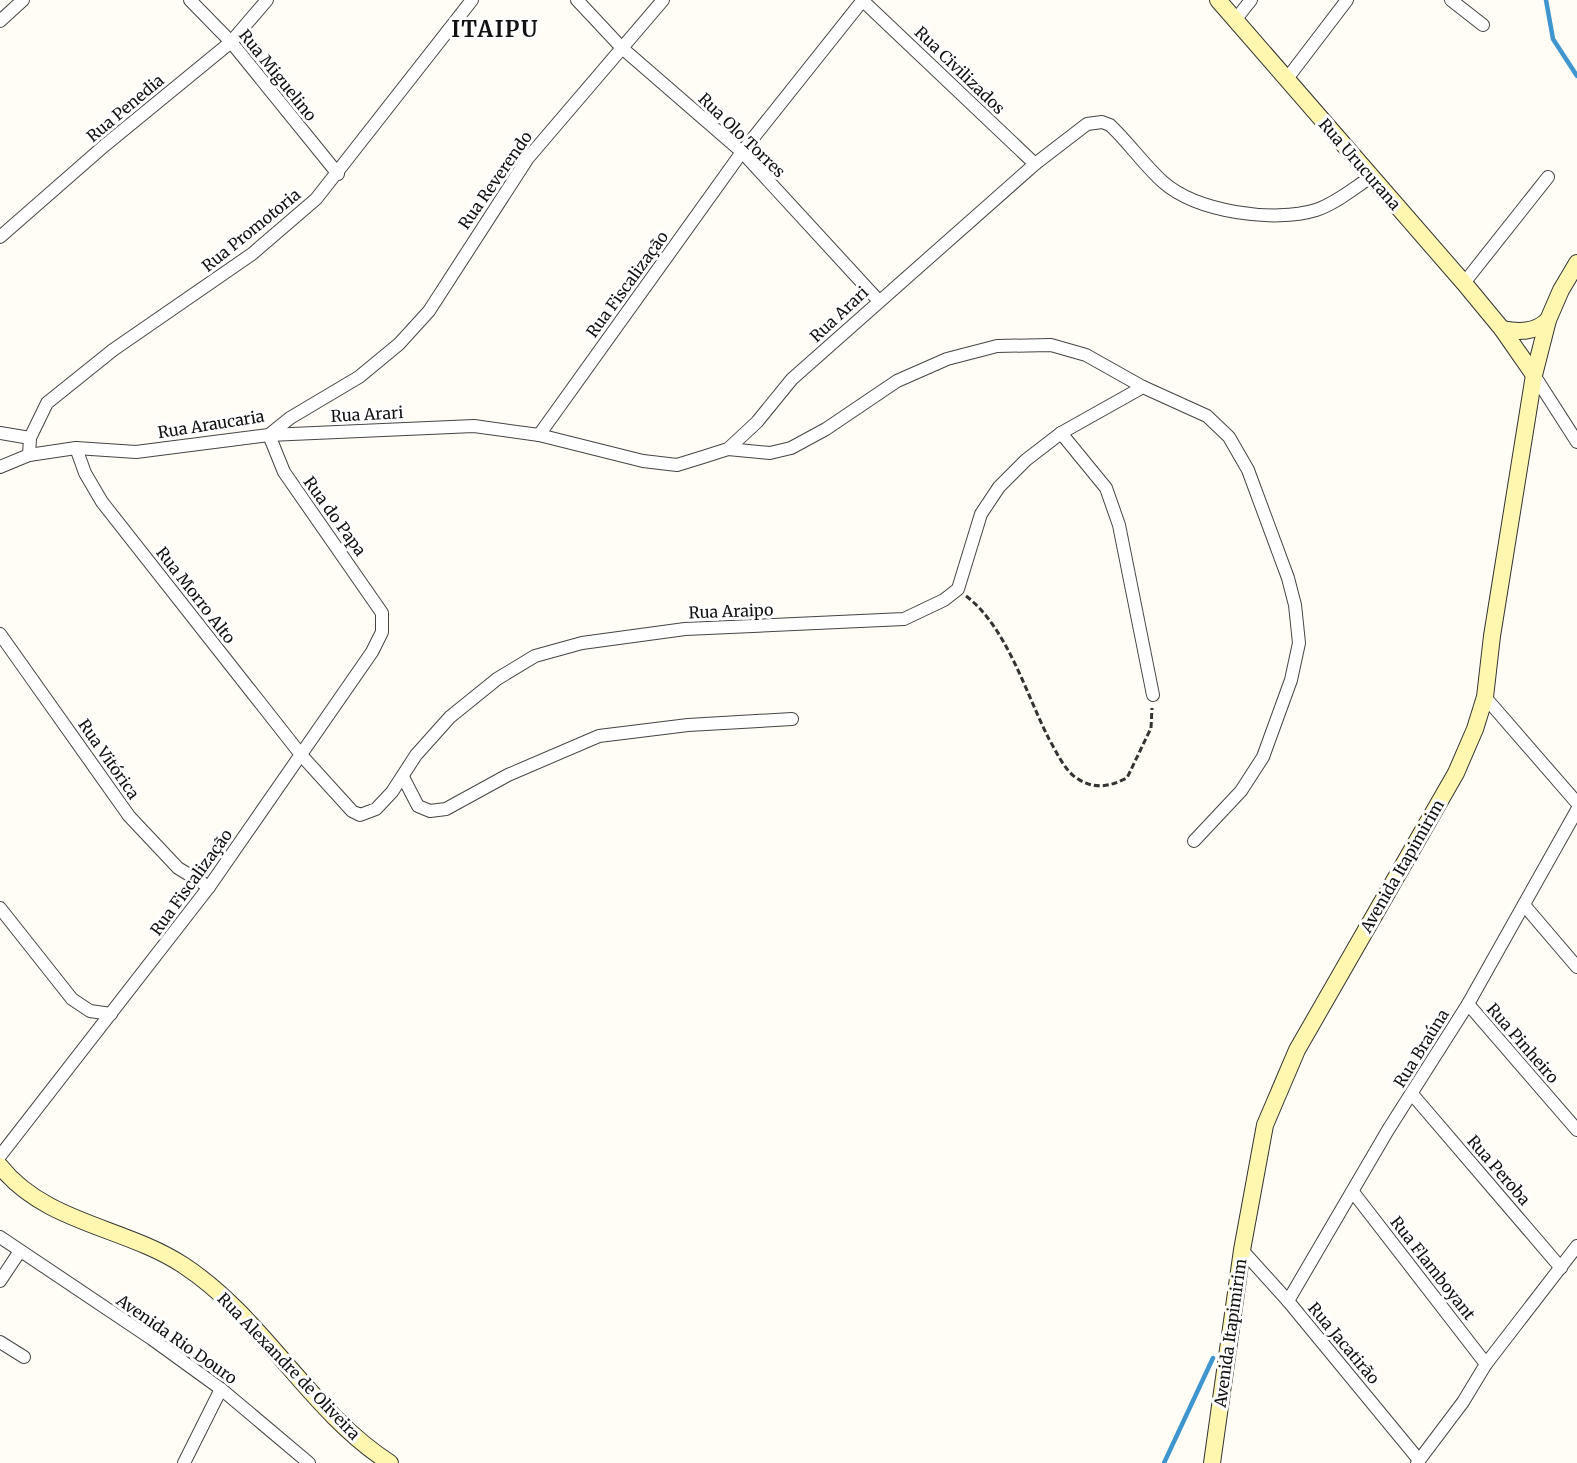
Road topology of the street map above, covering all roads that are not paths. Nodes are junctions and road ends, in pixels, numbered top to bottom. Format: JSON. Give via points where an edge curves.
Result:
{"nodes":[{"id":1,"x":23,"y":0,"type":"edge"},
{"id":2,"x":190,"y":0,"type":"edge"},
{"id":3,"x":267,"y":0,"type":"edge"},
{"id":4,"x":472,"y":0,"type":"edge"},
{"id":5,"x":577,"y":0,"type":"edge"},
{"id":6,"x":663,"y":0,"type":"edge"},
{"id":7,"x":862,"y":0,"type":"edge"},
{"id":8,"x":1218,"y":0,"type":"edge"},
{"id":9,"x":1251,"y":0,"type":"edge"},
{"id":10,"x":1347,"y":0,"type":"edge"},
{"id":11,"x":1451,"y":0,"type":"edge"},
{"id":12,"x":1236,"y":19,"type":"junction"},
{"id":13,"x":0,"y":21,"type":"edge"},
{"id":14,"x":1483,"y":25,"type":"dead end"},
{"id":15,"x":231,"y":42,"type":"junction"},
{"id":16,"x":622,"y":48,"type":"junction"},
{"id":17,"x":1286,"y":80,"type":"junction"},
{"id":18,"x":742,"y":152,"type":"junction"},
{"id":19,"x":1035,"y":164,"type":"junction"},
{"id":20,"x":338,"y":174,"type":"junction"},
{"id":21,"x":1371,"y":177,"type":"junction"},
{"id":22,"x":1548,"y":177,"type":"dead end"},
{"id":23,"x":0,"y":237,"type":"edge"},
{"id":24,"x":1577,"y":263,"type":"edge"},
{"id":25,"x":1464,"y":283,"type":"junction"},
{"id":26,"x":878,"y":300,"type":"junction"},
{"id":27,"x":429,"y":311,"type":"joint"},
{"id":28,"x":1548,"y":320,"type":"junction"},
{"id":29,"x":1502,"y":329,"type":"junction"},
{"id":30,"x":1534,"y":375,"type":"junction"},
{"id":31,"x":1143,"y":387,"type":"junction"},
{"id":32,"x":0,"y":433,"type":"edge"},
{"id":33,"x":1061,"y":433,"type":"junction"},
{"id":34,"x":269,"y":435,"type":"junction"},
{"id":35,"x":539,"y":435,"type":"junction"},
{"id":36,"x":30,"y":438,"type":"junction"},
{"id":37,"x":1577,"y":442,"type":"edge"},
{"id":38,"x":75,"y":448,"type":"junction"},
{"id":39,"x":728,"y":448,"type":"junction"},
{"id":40,"x":29,"y":455,"type":"junction"},
{"id":41,"x":0,"y":467,"type":"edge"},
{"id":42,"x":382,"y":613,"type":"joint"},
{"id":43,"x":0,"y":634,"type":"edge"},
{"id":44,"x":1153,"y":695,"type":"road end"},
{"id":45,"x":1485,"y":697,"type":"junction"},
{"id":46,"x":792,"y":719,"type":"dead end"},
{"id":47,"x":302,"y":756,"type":"junction"},
{"id":48,"x":403,"y":777,"type":"junction"},
{"id":49,"x":1577,"y":803,"type":"edge"},
{"id":50,"x":1577,"y":810,"type":"edge"},
{"id":51,"x":1194,"y":841,"type":"dead end"},
{"id":52,"x":208,"y":887,"type":"junction"},
{"id":53,"x":1524,"y":905,"type":"junction"},
{"id":54,"x":0,"y":908,"type":"edge"},
{"id":55,"x":1577,"y":967,"type":"edge"},
{"id":56,"x":1468,"y":1004,"type":"junction"},
{"id":57,"x":111,"y":1014,"type":"junction"},
{"id":58,"x":1412,"y":1094,"type":"junction"},
{"id":59,"x":1577,"y":1130,"type":"edge"},
{"id":60,"x":0,"y":1156,"type":"edge"},
{"id":61,"x":0,"y":1166,"type":"edge"},
{"id":62,"x":1353,"y":1192,"type":"junction"},
{"id":63,"x":0,"y":1237,"type":"edge"},
{"id":64,"x":1577,"y":1246,"type":"edge"},
{"id":65,"x":1242,"y":1250,"type":"junction"},
{"id":66,"x":20,"y":1251,"type":"junction"},
{"id":67,"x":1561,"y":1268,"type":"junction"},
{"id":68,"x":0,"y":1281,"type":"edge"},
{"id":69,"x":1288,"y":1301,"type":"junction"},
{"id":70,"x":0,"y":1342,"type":"edge"},
{"id":71,"x":24,"y":1357,"type":"dead end"},
{"id":72,"x":1486,"y":1364,"type":"junction"},
{"id":73,"x":221,"y":1389,"type":"junction"},
{"id":74,"x":1418,"y":1461,"type":"edge"},
{"id":75,"x":184,"y":1463,"type":"edge"},
{"id":76,"x":309,"y":1463,"type":"edge"},
{"id":77,"x":390,"y":1463,"type":"edge"},
{"id":78,"x":1212,"y":1463,"type":"edge"}],
"edges":[{"from":1,"to":13,"type":"street"},
{"from":2,"to":15,"type":"street","name":"Rua Miguelino"},
{"from":3,"to":15,"type":"street","name":"Rua Penedia"},
{"from":4,"to":20,"type":"street","name":"Rua Promotoria"},
{"from":5,"to":16,"type":"street","name":"Rua Olo Torres"},
{"from":6,"to":16,"type":"street"},
{"from":7,"to":18,"type":"street"},
{"from":7,"to":19,"type":"street","name":"Rua Civilizados"},
{"from":8,"to":12,"type":"main road","name":"Rua Urucurana"},
{"from":9,"to":12,"type":"street"},
{"from":10,"to":17,"type":"street"},
{"from":11,"to":14,"type":"street"},
{"from":12,"to":17,"type":"main road","name":"Rua Urucurana"},
{"from":15,"to":20,"type":"street","name":"Rua Miguelino"},
{"from":15,"to":23,"type":"street","name":"Rua Penedia"},
{"from":16,"to":18,"type":"street","name":"Rua Olo Torres"},
{"from":16,"to":27,"type":"street","name":"Rua Reverendo","via":[[528,158]]},
{"from":17,"to":21,"type":"main road","name":"Rua Urucurana"},
{"from":18,"to":26,"type":"street","name":"Rua Olo Torres"},
{"from":18,"to":35,"type":"street","name":"Rua Fiscalização"},
{"from":19,"to":21,"type":"street","name":"Rua Arari","via":[[1094,121],[1110,125],[1163,182],[1186,198],[1242,213],[1294,216],[1319,209]]},
{"from":19,"to":26,"type":"street","name":"Rua Arari"},
{"from":20,"to":36,"type":"street","name":"Rua Promotoria","via":[[252,254],[68,385],[47,403]]},
{"from":21,"to":25,"type":"main road","name":"Rua Urucurana"},
{"from":22,"to":25,"type":"street"},
{"from":24,"to":28,"type":"main road","name":"Avenida Itapimirim"},
{"from":25,"to":29,"type":"main road","name":"Rua Urucurana"},
{"from":26,"to":39,"type":"street","name":"Rua Arari","via":[[792,379],[757,422]]},
{"from":27,"to":34,"type":"street","name":"Rua Araucaria","via":[[399,344],[359,377]]},
{"from":28,"to":29,"type":"main road","via":[[1523,331]]},
{"from":28,"to":30,"type":"main road","name":"Avenida Itapimirim"},
{"from":29,"to":30,"type":"main road","name":"Rua Urucurana"},
{"from":30,"to":37,"type":"street","name":"Rua Urucurana"},
{"from":30,"to":45,"type":"main road","name":"Avenida Itapimirim"},
{"from":31,"to":33,"type":"street"},
{"from":31,"to":39,"type":"street","via":[[1086,355],[1051,345],[997,346],[947,359],[897,381],[791,448],[770,453]]},
{"from":31,"to":51,"type":"street","via":[[1207,416],[1229,437],[1248,470],[1295,605],[1297,653],[1263,758],[1241,791]]},
{"from":32,"to":36,"type":"street"},
{"from":33,"to":44,"type":"street","via":[[1106,488],[1119,525]]},
{"from":33,"to":48,"type":"street","name":"Rua Araipo","via":[[1026,460],[999,488],[981,514],[958,590],[944,600],[904,619],[685,629],[582,643],[535,656],[496,679],[450,717],[416,755]]},
{"from":34,"to":35,"type":"street","name":"Rua Arari","via":[[474,426]]},
{"from":34,"to":38,"type":"street","name":"Rua Araucaria","via":[[136,452]]},
{"from":34,"to":42,"type":"street","name":"Rua do Papa","via":[[284,472]]},
{"from":35,"to":39,"type":"street","name":"Rua Arari","via":[[643,461],[677,465]]},
{"from":36,"to":40,"type":"street","name":"Rua Promotoria"},
{"from":38,"to":40,"type":"street","name":"Rua Araucaria"},
{"from":38,"to":47,"type":"street","name":"Rua Morro Alto","via":[[102,502]]},
{"from":40,"to":41,"type":"street","name":"Rua Araucaria"},
{"from":42,"to":47,"type":"street","name":"Rua Fiscalização","via":[[382,632],[372,652]]},
{"from":43,"to":52,"type":"street","name":"Rua Vitórica","via":[[129,816],[178,868]]},
{"from":45,"to":49,"type":"street"},
{"from":45,"to":65,"type":"main road","name":"Avenida Itapimirim","via":[[1456,773],[1344,964],[1278,1089],[1255,1169]]},
{"from":46,"to":48,"type":"street","via":[[688,725],[599,736],[508,775],[439,811],[418,806]]},
{"from":47,"to":48,"type":"street","name":"Rua Araipo","via":[[352,811],[360,814],[376,809]]},
{"from":47,"to":52,"type":"street","name":"Rua Fiscalização"},
{"from":50,"to":53,"type":"street","name":"Rua Braúna"},
{"from":52,"to":57,"type":"street","name":"Rua Fiscalização"},
{"from":53,"to":55,"type":"street"},
{"from":53,"to":56,"type":"street","name":"Rua Braúna"},
{"from":54,"to":57,"type":"street","via":[[72,999],[90,1011]]},
{"from":56,"to":58,"type":"street","name":"Rua Braúna"},
{"from":56,"to":59,"type":"street","name":"Rua Pinheiro"},
{"from":57,"to":60,"type":"street","name":"Rua Fiscalização"},
{"from":58,"to":62,"type":"street","name":"Rua Braúna"},
{"from":58,"to":67,"type":"street","name":"Rua Peroba"},
{"from":61,"to":77,"type":"main road","name":"Rua Alexandre de Oliveira","via":[[13,1183],[65,1214],[137,1241],[183,1264],[225,1298],[326,1407]]},
{"from":62,"to":69,"type":"street","name":"Rua Braúna"},
{"from":62,"to":72,"type":"street","name":"Rua Flamboyant"},
{"from":63,"to":66,"type":"street","name":"Avenida Rio Douro"},
{"from":64,"to":67,"type":"street"},
{"from":65,"to":69,"type":"street","name":"Rua Jacatirão"},
{"from":65,"to":78,"type":"main road","name":"Avenida Itapimirim"},
{"from":66,"to":68,"type":"street"},
{"from":66,"to":73,"type":"street","name":"Avenida Rio Douro"},
{"from":67,"to":72,"type":"street"},
{"from":69,"to":74,"type":"street","name":"Rua Jacatirão"},
{"from":70,"to":71,"type":"street"},
{"from":72,"to":74,"type":"street"},
{"from":73,"to":75,"type":"street"},
{"from":73,"to":76,"type":"street","name":"Avenida Rio Douro"}]}
